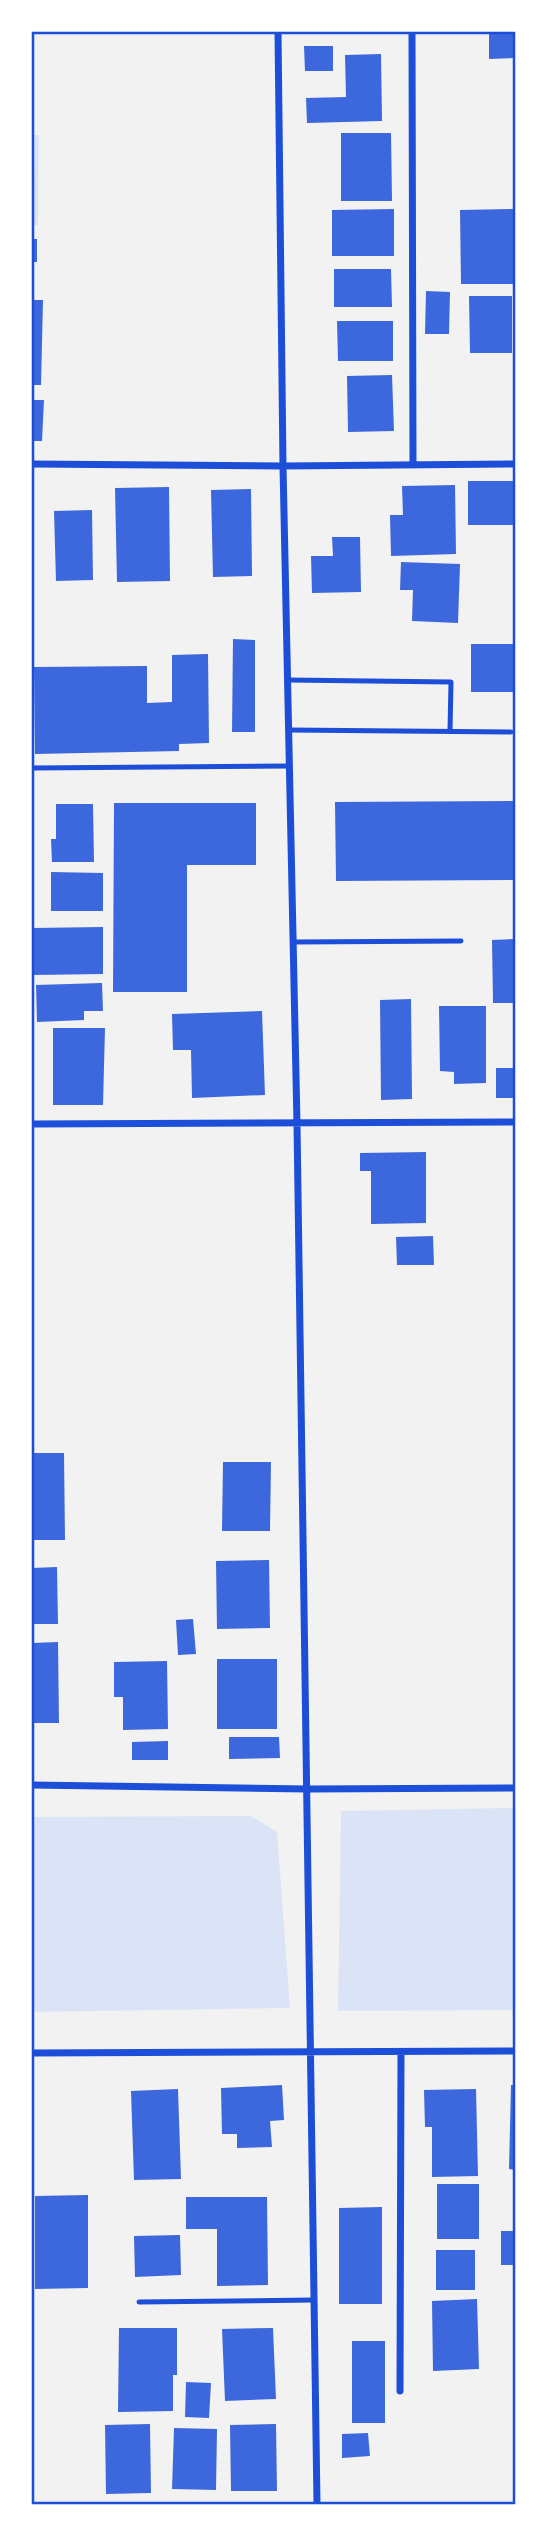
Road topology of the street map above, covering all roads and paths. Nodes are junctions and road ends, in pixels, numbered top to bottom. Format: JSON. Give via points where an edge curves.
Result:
{"nodes":[{"id":1,"x":278,"y":32,"type":"edge"},
{"id":2,"x":412,"y":32,"type":"edge"},
{"id":3,"x":32,"y":464,"type":"edge"},
{"id":4,"x":516,"y":464,"type":"edge"},
{"id":5,"x":413,"y":465,"type":"junction"},
{"id":6,"x":283,"y":466,"type":"junction"},
{"id":7,"x":288,"y":680,"type":"junction"},
{"id":8,"x":289,"y":730,"type":"junction"},
{"id":9,"x":450,"y":731,"type":"junction"},
{"id":10,"x":511,"y":732,"type":"dead end"},
{"id":11,"x":290,"y":766,"type":"junction"},
{"id":12,"x":32,"y":768,"type":"edge"},
{"id":13,"x":461,"y":941,"type":"dead end"},
{"id":14,"x":294,"y":942,"type":"junction"},
{"id":15,"x":516,"y":1122,"type":"edge"},
{"id":16,"x":32,"y":1124,"type":"edge"},
{"id":17,"x":297,"y":1124,"type":"junction"},
{"id":18,"x":32,"y":1785,"type":"edge"},
{"id":19,"x":516,"y":1788,"type":"edge"},
{"id":20,"x":308,"y":1789,"type":"junction"},
{"id":21,"x":516,"y":2051,"type":"edge"},
{"id":22,"x":401,"y":2052,"type":"junction"},
{"id":23,"x":32,"y":2053,"type":"edge"},
{"id":24,"x":309,"y":2053,"type":"junction"},
{"id":25,"x":314,"y":2300,"type":"junction"},
{"id":26,"x":139,"y":2302,"type":"dead end"},
{"id":27,"x":400,"y":2391,"type":"dead end"},
{"id":28,"x":317,"y":2504,"type":"edge"}],
"edges":[{"from":1,"to":6,"type":"street"},
{"from":2,"to":5,"type":"street"},
{"from":3,"to":6,"type":"street"},
{"from":4,"to":5,"type":"street"},
{"from":5,"to":6,"type":"street"},
{"from":6,"to":7,"type":"street"},
{"from":7,"to":8,"type":"street"},
{"from":7,"to":9,"type":"lane","via":[[451,681]]},
{"from":8,"to":9,"type":"lane"},
{"from":8,"to":11,"type":"street"},
{"from":9,"to":10,"type":"lane"},
{"from":11,"to":12,"type":"lane"},
{"from":11,"to":14,"type":"street"},
{"from":13,"to":14,"type":"lane"},
{"from":14,"to":17,"type":"street"},
{"from":15,"to":17,"type":"street"},
{"from":16,"to":17,"type":"street"},
{"from":17,"to":20,"type":"street"},
{"from":18,"to":20,"type":"street"},
{"from":19,"to":20,"type":"street"},
{"from":20,"to":24,"type":"street"},
{"from":21,"to":22,"type":"street"},
{"from":22,"to":24,"type":"street"},
{"from":22,"to":27,"type":"street"},
{"from":23,"to":24,"type":"street"},
{"from":24,"to":25,"type":"street"},
{"from":25,"to":26,"type":"lane"},
{"from":25,"to":28,"type":"street"}]}
